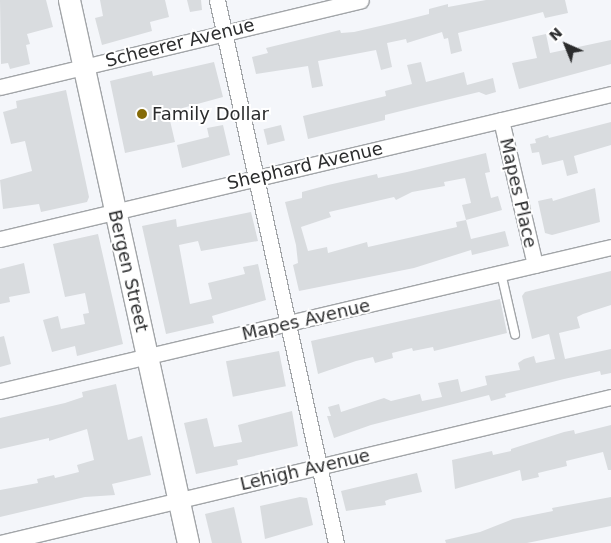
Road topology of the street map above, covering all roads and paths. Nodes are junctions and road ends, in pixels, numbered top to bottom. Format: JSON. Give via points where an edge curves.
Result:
{"nodes":[{"id":1,"x":69,"y":0,"type":"edge"},
{"id":2,"x":217,"y":0,"type":"edge"},
{"id":3,"x":361,"y":0,"type":"edge"},
{"id":4,"x":224,"y":32,"type":"junction"},
{"id":5,"x":84,"y":67,"type":"junction"},
{"id":6,"x":0,"y":87,"type":"edge"},
{"id":7,"x":611,"y":94,"type":"edge"},
{"id":8,"x":501,"y":120,"type":"junction"},
{"id":9,"x":257,"y":178,"type":"junction"},
{"id":10,"x":115,"y":212,"type":"junction"},
{"id":11,"x":0,"y":239,"type":"edge"},
{"id":12,"x":611,"y":246,"type":"edge"},
{"id":13,"x":535,"y":265,"type":"junction"},
{"id":14,"x":501,"y":273,"type":"junction"},
{"id":15,"x":288,"y":324,"type":"junction"},
{"id":16,"x":516,"y":334,"type":"dead end"},
{"id":17,"x":147,"y":356,"type":"junction"},
{"id":18,"x":0,"y":391,"type":"edge"},
{"id":19,"x":611,"y":397,"type":"edge"},
{"id":20,"x":320,"y":467,"type":"junction"},
{"id":21,"x":177,"y":499,"type":"junction"},
{"id":22,"x":0,"y":543,"type":"edge"},
{"id":23,"x":188,"y":543,"type":"edge"},
{"id":24,"x":336,"y":543,"type":"edge"}],
"edges":[{"from":1,"to":5,"type":"main road","name":"Bergen Street"},
{"from":2,"to":4,"type":"street"},
{"from":3,"to":4,"type":"street","name":"Scheerer Avenue"},
{"from":4,"to":5,"type":"street","name":"Scheerer Avenue"},
{"from":4,"to":9,"type":"street"},
{"from":5,"to":6,"type":"street","name":"Scheerer Avenue"},
{"from":5,"to":10,"type":"main road","name":"Bergen Street"},
{"from":7,"to":8,"type":"street","name":"Shephard Avenue"},
{"from":8,"to":9,"type":"street","name":"Shephard Avenue"},
{"from":8,"to":13,"type":"street","name":"Mapes Place"},
{"from":9,"to":10,"type":"street","name":"Shephard Avenue"},
{"from":9,"to":15,"type":"street"},
{"from":10,"to":11,"type":"street","name":"Shephard Avenue"},
{"from":10,"to":17,"type":"main road","name":"Bergen Street"},
{"from":12,"to":13,"type":"street","name":"Mapes Avenue"},
{"from":13,"to":14,"type":"street","name":"Mapes Avenue"},
{"from":14,"to":15,"type":"street","name":"Mapes Avenue"},
{"from":14,"to":16,"type":"lane"},
{"from":15,"to":17,"type":"street","name":"Mapes Avenue"},
{"from":15,"to":20,"type":"street"},
{"from":17,"to":18,"type":"street","name":"Mapes Avenue"},
{"from":17,"to":21,"type":"main road","name":"Bergen Street"},
{"from":19,"to":20,"type":"street","name":"Lehigh Avenue"},
{"from":20,"to":21,"type":"street","name":"Lehigh Avenue"},
{"from":20,"to":24,"type":"street"},
{"from":21,"to":22,"type":"street","name":"Lehigh Avenue"},
{"from":21,"to":23,"type":"main road","name":"Bergen Street"}]}
